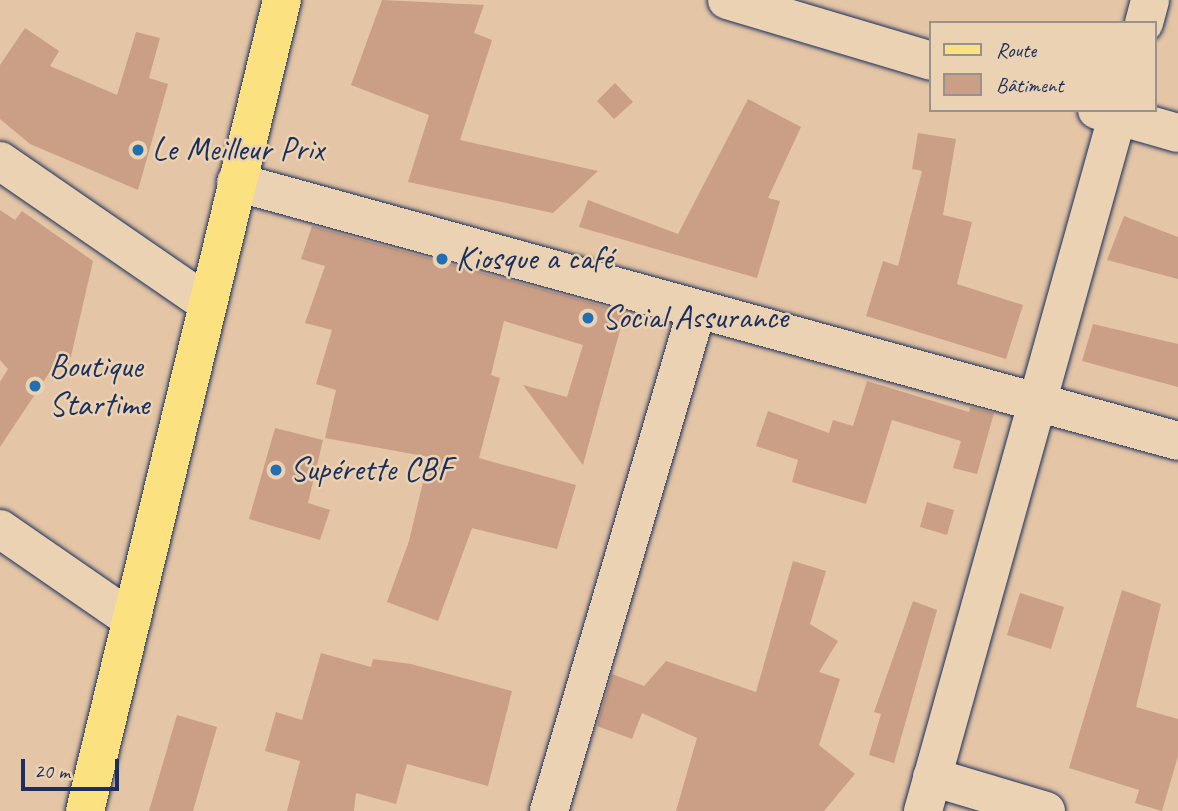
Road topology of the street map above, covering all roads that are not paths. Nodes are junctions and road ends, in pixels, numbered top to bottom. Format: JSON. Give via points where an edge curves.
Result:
{"nodes":[{"id":1,"x":282,"y":0,"type":"edge"},
{"id":2,"x":727,"y":0,"type":"edge"},
{"id":3,"x":1150,"y":0,"type":"edge"},
{"id":4,"x":1145,"y":21,"type":"edge"},
{"id":5,"x":930,"y":61,"type":"edge"},
{"id":6,"x":1111,"y":112,"type":"edge"},
{"id":7,"x":1178,"y":133,"type":"edge"},
{"id":8,"x":0,"y":161,"type":"edge"},
{"id":9,"x":236,"y":182,"type":"junction"},
{"id":10,"x":205,"y":302,"type":"junction"},
{"id":11,"x":697,"y":309,"type":"junction"},
{"id":12,"x":1038,"y":402,"type":"junction"},
{"id":13,"x":1178,"y":442,"type":"edge"},
{"id":14,"x":0,"y":529,"type":"edge"},
{"id":15,"x":132,"y":620,"type":"junction"},
{"id":16,"x":927,"y":794,"type":"edge"},
{"id":17,"x":85,"y":811,"type":"edge"},
{"id":18,"x":549,"y":811,"type":"edge"},
{"id":19,"x":1046,"y":811,"type":"edge"}],
"edges":[{"from":1,"to":9,"type":"main road"},
{"from":2,"to":5,"type":"street"},
{"from":3,"to":4,"type":"street"},
{"from":6,"to":7,"type":"street"},
{"from":6,"to":12,"type":"street"},
{"from":8,"to":10,"type":"street"},
{"from":9,"to":10,"type":"main road"},
{"from":9,"to":11,"type":"street"},
{"from":10,"to":15,"type":"main road"},
{"from":11,"to":12,"type":"street"},
{"from":11,"to":18,"type":"street"},
{"from":12,"to":13,"type":"street"},
{"from":12,"to":16,"type":"street"},
{"from":14,"to":15,"type":"street"},
{"from":15,"to":17,"type":"main road"},
{"from":16,"to":19,"type":"street"}]}
